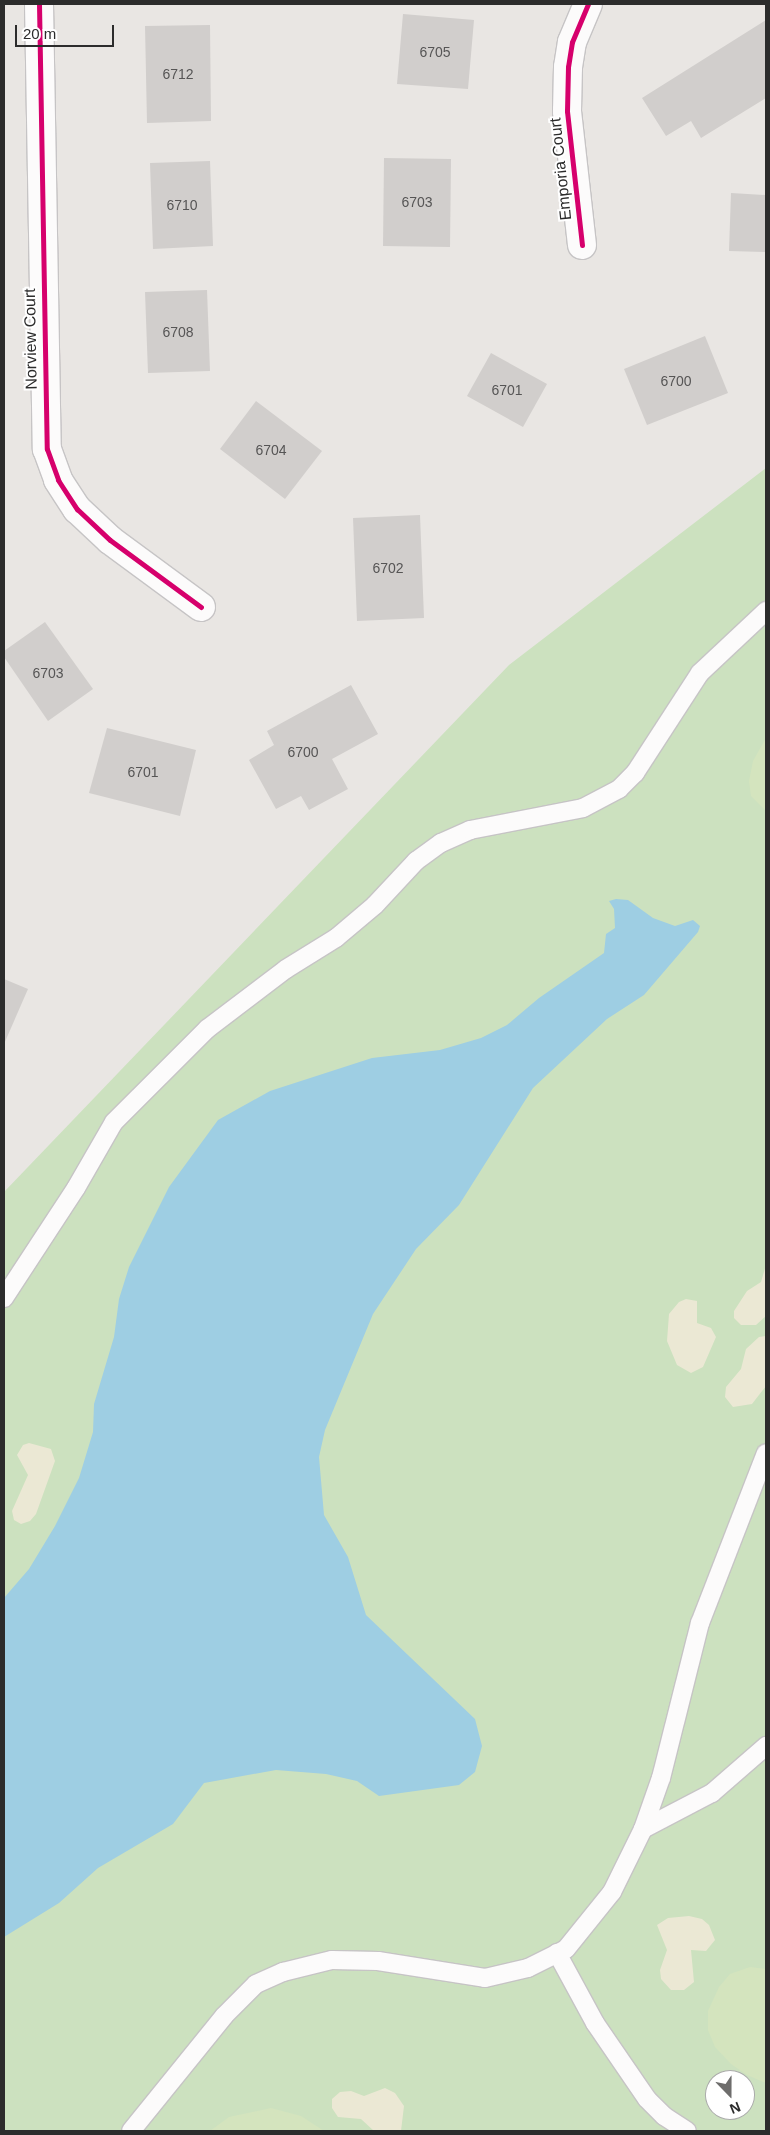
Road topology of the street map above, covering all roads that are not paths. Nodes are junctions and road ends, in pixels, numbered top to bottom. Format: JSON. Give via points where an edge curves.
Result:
{"nodes":[{"id":1,"x":39,"y":4,"type":"edge"},
{"id":2,"x":588,"y":4,"type":"edge"},
{"id":3,"x":582,"y":246,"type":"dead end"},
{"id":4,"x":201,"y":607,"type":"dead end"},
{"id":5,"x":766,"y":611,"type":"edge"},
{"id":6,"x":758,"y":628,"type":"edge"},
{"id":7,"x":4,"y":1298,"type":"edge"},
{"id":8,"x":766,"y":1453,"type":"edge"},
{"id":9,"x":766,"y":1746,"type":"edge"},
{"id":10,"x":643,"y":1829,"type":"junction"},
{"id":11,"x":557,"y":1953,"type":"junction"},
{"id":12,"x":131,"y":2131,"type":"edge"},
{"id":13,"x":687,"y":2131,"type":"edge"}],
"edges":[{"from":1,"to":4,"type":"street","name":"Norview Court","via":[[44,429],[47,448],[58,480],[77,509],[110,540]]},
{"from":2,"to":3,"type":"street","name":"Emporia Court","via":[[572,42],[568,67],[567,110]]},
{"from":5,"to":6,"type":"lane"},
{"from":6,"to":7,"type":"lane","via":[[722,649],[700,673],[635,773],[619,789],[583,808],[502,822],[448,839],[416,861],[375,905],[336,938],[286,969],[207,1029],[114,1122],[76,1188]]},
{"from":8,"to":10,"type":"lane","via":[[700,1623],[661,1778]]},
{"from":9,"to":10,"type":"lane","via":[[712,1793]]},
{"from":10,"to":11,"type":"lane","via":[[612,1892],[566,1950]]},
{"from":11,"to":12,"type":"lane","via":[[528,1968],[485,1978],[378,1962],[332,1960],[283,1972],[256,1984],[224,2016]]},
{"from":11,"to":13,"type":"lane","via":[[596,2023],[646,2099]]}]}
